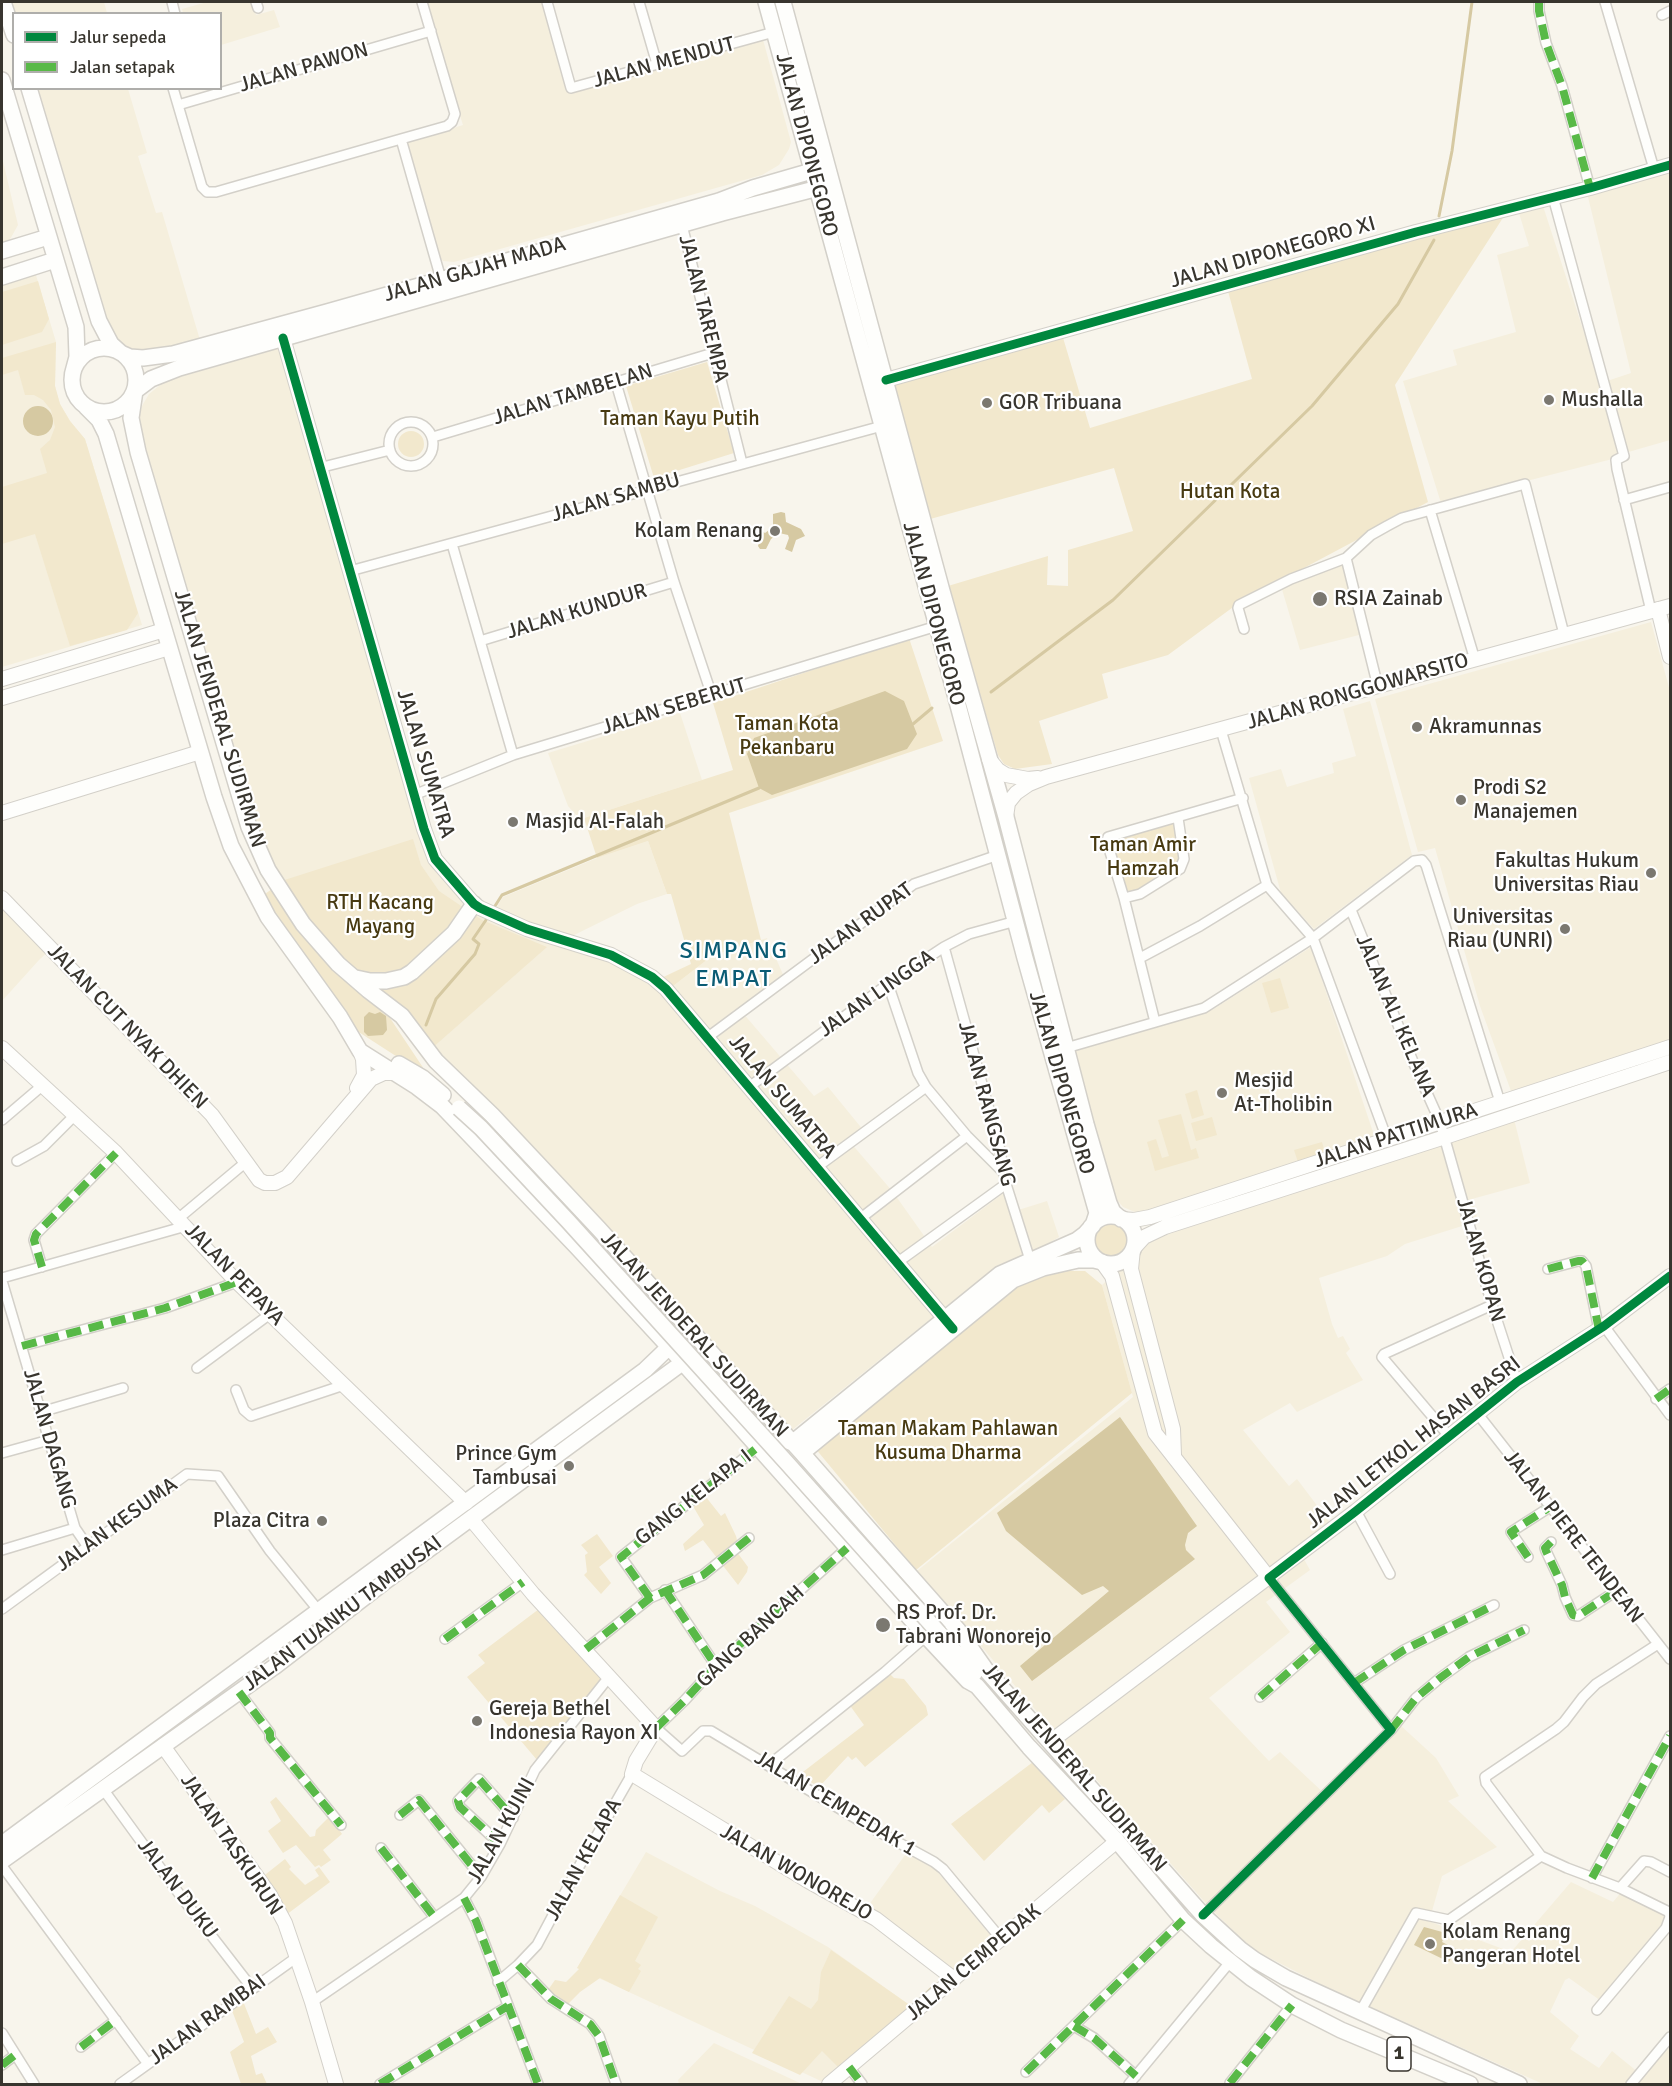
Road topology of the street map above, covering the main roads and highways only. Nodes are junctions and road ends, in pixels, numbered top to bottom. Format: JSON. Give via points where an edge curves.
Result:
{"nodes":[{"id":1,"x":3,"y":2,"type":"edge"},
{"id":2,"x":766,"y":2,"type":"edge"},
{"id":3,"x":783,"y":2,"type":"edge"},
{"id":4,"x":12,"y":29,"type":"edge"},
{"id":5,"x":2,"y":81,"type":"edge"},
{"id":6,"x":31,"y":90,"type":"edge"},
{"id":7,"x":828,"y":166,"type":"junction"},
{"id":8,"x":813,"y":171,"type":"junction"},
{"id":9,"x":825,"y":186,"type":"junction"},
{"id":10,"x":680,"y":218,"type":"junction"},
{"id":11,"x":48,"y":237,"type":"junction"},
{"id":12,"x":18,"y":246,"type":"junction"},
{"id":13,"x":2,"y":251,"type":"edge"},
{"id":14,"x":56,"y":260,"type":"junction"},
{"id":15,"x":25,"y":270,"type":"junction"},
{"id":16,"x":2,"y":277,"type":"edge"},
{"id":17,"x":329,"y":318,"type":"junction"},
{"id":18,"x":121,"y":353,"type":"junction"},
{"id":19,"x":73,"y":372,"type":"junction"},
{"id":20,"x":135,"y":392,"type":"junction"},
{"id":21,"x":86,"y":407,"type":"junction"},
{"id":22,"x":908,"y":492,"type":"junction"},
{"id":23,"x":474,"y":904,"type":"road end"},
{"id":24,"x":1041,"y":954,"type":"junction"},
{"id":25,"x":1025,"y":958,"type":"junction"},
{"id":26,"x":353,"y":977,"type":"junction"},
{"id":27,"x":386,"y":1002,"type":"junction"},
{"id":28,"x":351,"y":1034,"type":"junction"},
{"id":29,"x":427,"y":1075,"type":"junction"},
{"id":30,"x":1121,"y":1218,"type":"junction"},
{"id":31,"x":1093,"y":1225,"type":"junction"},
{"id":32,"x":598,"y":1229,"type":"junction"},
{"id":33,"x":577,"y":1247,"type":"junction"},
{"id":34,"x":1102,"y":1262,"type":"junction"},
{"id":35,"x":949,"y":1323,"type":"junction"},
{"id":36,"x":690,"y":1339,"type":"junction"},
{"id":37,"x":669,"y":1347,"type":"junction"},
{"id":38,"x":682,"y":1363,"type":"junction"},
{"id":39,"x":797,"y":1448,"type":"junction"},
{"id":40,"x":812,"y":1508,"type":"junction"},
{"id":41,"x":936,"y":1632,"type":"junction"},
{"id":42,"x":986,"y":1670,"type":"junction"},
{"id":43,"x":2,"y":1844,"type":"edge"},
{"id":44,"x":2,"y":1861,"type":"edge"},
{"id":45,"x":1470,"y":2085,"type":"edge"},
{"id":46,"x":1519,"y":2085,"type":"edge"}],
"edges":[{"from":1,"to":4,"type":"main road"},
{"from":2,"to":8,"type":"main road","name":"JALAN DIPONEGORO"},
{"from":3,"to":7,"type":"main road","name":"JALAN DIPONEGORO"},
{"from":5,"to":11,"type":"main road"},
{"from":6,"to":18,"type":"main road","via":[[99,321],[111,344]]},
{"from":7,"to":8,"type":"main road","name":"JALAN GAJAH MADA"},
{"from":7,"to":9,"type":"main road","name":"JALAN DIPONEGORO"},
{"from":8,"to":9,"type":"main road","name":"JALAN DIPONEGORO"},
{"from":8,"to":10,"type":"main road","name":"JALAN GAJAH MADA"},
{"from":9,"to":10,"type":"main road","name":"JALAN GAJAH MADA"},
{"from":9,"to":22,"type":"main road","name":"JALAN DIPONEGORO","via":[[885,380]]},
{"from":9,"to":22,"type":"main road","name":"JALAN DIPONEGORO","via":[[882,426]]},
{"from":10,"to":17,"type":"main road","name":"JALAN GAJAH MADA"},
{"from":11,"to":12,"type":"main road"},
{"from":11,"to":14,"type":"main road"},
{"from":12,"to":13,"type":"main road"},
{"from":12,"to":15,"type":"main road"},
{"from":14,"to":15,"type":"main road"},
{"from":14,"to":19,"type":"main road","via":[[76,327]]},
{"from":15,"to":16,"type":"main road"},
{"from":17,"to":18,"type":"main road","name":"JALAN GAJAH MADA","via":[[174,354],[142,358]]},
{"from":17,"to":20,"type":"main road","name":"JALAN GAJAH MADA","via":[[283,338],[161,374]]},
{"from":18,"to":19,"type":"main road","via":[[105,348],[88,353]]},
{"from":18,"to":20,"type":"main road","via":[[135,370]]},
{"from":19,"to":21,"type":"main road","via":[[73,388]]},
{"from":20,"to":21,"type":"main road","via":[[124,406],[114,411]]},
{"from":20,"to":26,"type":"main road","name":"JALAN JENDERAL SUDIRMAN","via":[[131,418],[138,452],[249,827],[268,870],[298,916]]},
{"from":21,"to":28,"type":"main road","name":"JALAN JENDERAL SUDIRMAN","via":[[106,434],[231,846],[255,895]]},
{"from":22,"to":24,"type":"main road","name":"JALAN DIPONEGORO","via":[[1006,817]]},
{"from":22,"to":25,"type":"main road","name":"JALAN DIPONEGORO","via":[[937,626]]},
{"from":23,"to":26,"type":"main road","via":[[454,933],[404,977],[370,981]]},
{"from":24,"to":25,"type":"main road"},
{"from":24,"to":30,"type":"main road","name":"JALAN DIPONEGORO","via":[[1109,1203]]},
{"from":25,"to":31,"type":"main road","name":"JALAN DIPONEGORO","via":[[1096,1207]]},
{"from":26,"to":27,"type":"main road","name":"JALAN JENDERAL SUDIRMAN"},
{"from":27,"to":29,"type":"main road"},
{"from":27,"to":32,"type":"main road","name":"JALAN JENDERAL SUDIRMAN","via":[[410,1025],[443,1069],[492,1115]]},
{"from":28,"to":29,"type":"main road"},
{"from":28,"to":33,"type":"main road","name":"JALAN JENDERAL SUDIRMAN","via":[[360,1051],[442,1106]]},
{"from":29,"to":41,"type":"main road","bridge":true,"via":[[568,1221]]},
{"from":30,"to":31,"type":"main road","via":[[1106,1217]]},
{"from":30,"to":34,"type":"main road","via":[[1134,1232],[1133,1249],[1122,1262]]},
{"from":31,"to":34,"type":"main road","via":[[1088,1245]]},
{"from":31,"to":35,"type":"main road","via":[[1077,1240],[1000,1274]]},
{"from":32,"to":33,"type":"main road","via":[[627,1268],[625,1278],[614,1279],[596,1259]]},
{"from":32,"to":36,"type":"main road","name":"JALAN JENDERAL SUDIRMAN"},
{"from":33,"to":37,"type":"main road","name":"JALAN JENDERAL SUDIRMAN"},
{"from":34,"to":35,"type":"main road","via":[[1078,1260],[1020,1277]]},
{"from":35,"to":39,"type":"main road"},
{"from":36,"to":37,"type":"main road"},
{"from":36,"to":38,"type":"main road"},
{"from":36,"to":39,"type":"main road","name":"JALAN JENDERAL SUDIRMAN","via":[[705,1347]]},
{"from":37,"to":38,"type":"main road","name":"JALAN JENDERAL SUDIRMAN"},
{"from":37,"to":43,"type":"main road","name":"JALAN TUANKU TAMBUSAI","via":[[645,1370]]},
{"from":38,"to":40,"type":"main road","name":"JALAN JENDERAL SUDIRMAN"},
{"from":38,"to":44,"type":"main road","name":"JALAN TUANKU TAMBUSAI","via":[[239,1692]]},
{"from":39,"to":40,"type":"main road","via":[[765,1420],[756,1420],[753,1425],[754,1434],[808,1496]]},
{"from":39,"to":42,"type":"main road","name":"JALAN JENDERAL SUDIRMAN","via":[[958,1630]]},
{"from":40,"to":41,"type":"main road","name":"JALAN JENDERAL SUDIRMAN","via":[[847,1548]]},
{"from":41,"to":42,"type":"main road"},
{"from":41,"to":45,"type":"main road","name":"JALAN JENDERAL SUDIRMAN","number":"1","via":[[974,1673],[977,1686],[1029,1747],[1117,1840],[1184,1920],[1230,1962],[1292,2004],[1329,2023]]},
{"from":42,"to":46,"type":"main road","name":"JALAN JENDERAL SUDIRMAN","via":[[1203,1915],[1255,1960],[1286,1978]]}]}
